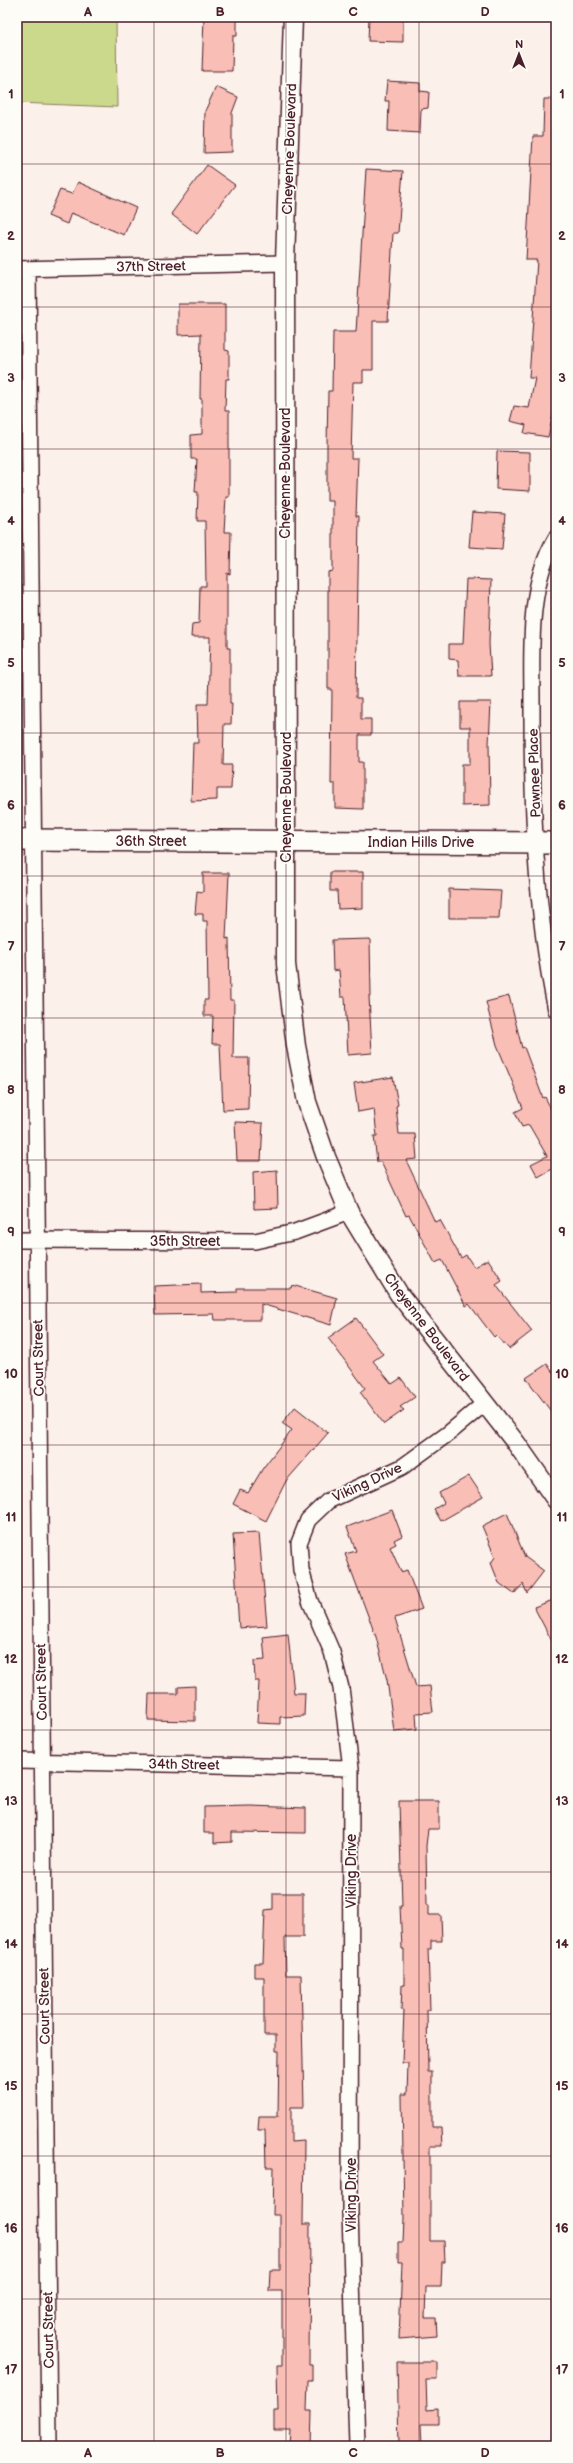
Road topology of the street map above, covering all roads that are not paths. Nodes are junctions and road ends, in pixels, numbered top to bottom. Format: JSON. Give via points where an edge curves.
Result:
{"nodes":[{"id":1,"x":293,"y":17,"type":"edge"},
{"id":2,"x":285,"y":262,"type":"junction"},
{"id":3,"x":22,"y":269,"type":"edge"},
{"id":4,"x":556,"y":538,"type":"edge"},
{"id":5,"x":25,"y":840,"type":"edge"},
{"id":6,"x":286,"y":842,"type":"junction"},
{"id":7,"x":546,"y":843,"type":"edge"},
{"id":8,"x":556,"y":1010,"type":"edge"},
{"id":9,"x":349,"y":1212,"type":"junction"},
{"id":10,"x":17,"y":1240,"type":"edge"},
{"id":11,"x":37,"y":1241,"type":"junction"},
{"id":12,"x":486,"y":1403,"type":"junction"},
{"id":13,"x":556,"y":1500,"type":"edge"},
{"id":14,"x":17,"y":1761,"type":"edge"},
{"id":15,"x":41,"y":1761,"type":"junction"},
{"id":16,"x":351,"y":1768,"type":"junction"},
{"id":17,"x":49,"y":2446,"type":"edge"},
{"id":18,"x":357,"y":2446,"type":"edge"}],
"edges":[{"from":1,"to":2,"type":"street","name":"Cheyenne Boulevard"},
{"from":2,"to":3,"type":"street","name":"37th Street"},
{"from":2,"to":6,"type":"street","name":"Cheyenne Boulevard"},
{"from":3,"to":5,"type":"street","name":"Court Street"},
{"from":4,"to":7,"type":"street","name":"Pawnee Place","via":[[541,572],[533,630],[532,760]]},
{"from":5,"to":6,"type":"main road","name":"36th Street"},
{"from":5,"to":11,"type":"street","name":"Court Street"},
{"from":6,"to":7,"type":"main road","name":"Indian Hills Drive"},
{"from":6,"to":9,"type":"street","name":"Cheyenne Boulevard","via":[[286,964],[296,1046],[307,1102]]},
{"from":7,"to":8,"type":"street","name":"Pawnee Place","via":[[545,958]]},
{"from":9,"to":11,"type":"street","name":"35th Street","via":[[295,1232],[255,1241]]},
{"from":9,"to":12,"type":"street","name":"Cheyenne Boulevard","via":[[399,1294]]},
{"from":10,"to":11,"type":"street","name":"35th Street"},
{"from":11,"to":15,"type":"street","name":"Court Street"},
{"from":12,"to":13,"type":"street","name":"Cheyenne Boulevard"},
{"from":12,"to":16,"type":"street","name":"Viking Drive","via":[[402,1467],[328,1500],[308,1520],[299,1543],[301,1570],[310,1601],[332,1652],[341,1688]]},
{"from":14,"to":15,"type":"street","name":"34th Street"},
{"from":15,"to":16,"type":"street","name":"34th Street"},
{"from":15,"to":17,"type":"street","name":"Court Street"},
{"from":16,"to":18,"type":"street","name":"Viking Drive","via":[[350,2212]]}]}
